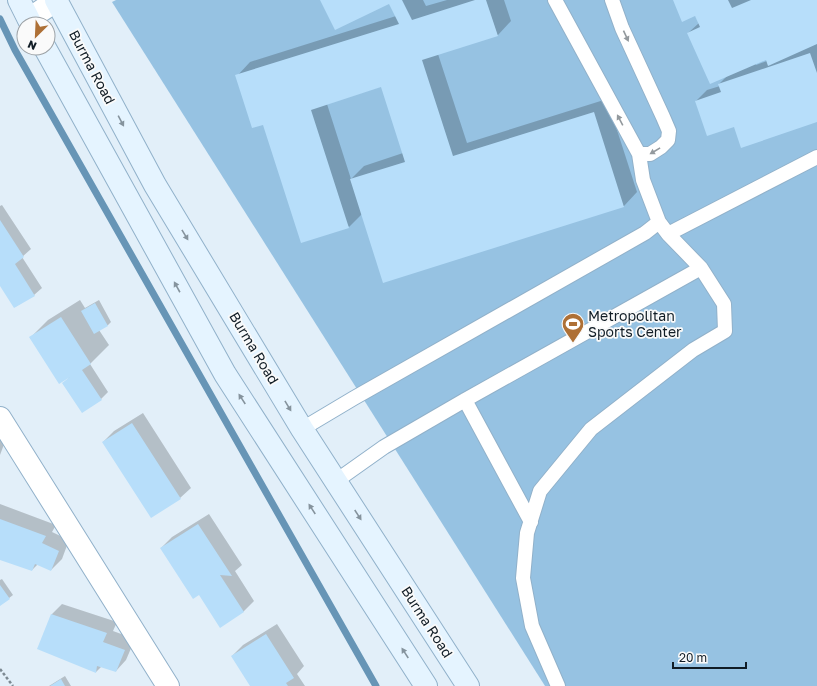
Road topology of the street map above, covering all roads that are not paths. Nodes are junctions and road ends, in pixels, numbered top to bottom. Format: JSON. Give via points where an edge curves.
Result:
{"nodes":[{"id":1,"x":19,"y":0,"type":"edge"},
{"id":2,"x":57,"y":0,"type":"edge"},
{"id":3,"x":555,"y":0,"type":"edge"},
{"id":4,"x":612,"y":0,"type":"edge"},
{"id":5,"x":27,"y":16,"type":"edge"},
{"id":6,"x":37,"y":16,"type":"edge"},
{"id":7,"x":49,"y":56,"type":"edge"},
{"id":8,"x":639,"y":154,"type":"junction"},
{"id":9,"x":817,"y":157,"type":"edge"},
{"id":10,"x":659,"y":222,"type":"junction"},
{"id":11,"x":668,"y":234,"type":"junction"},
{"id":12,"x":702,"y":268,"type":"junction"},
{"id":13,"x":465,"y":400,"type":"junction"},
{"id":14,"x":0,"y":418,"type":"edge"},
{"id":15,"x":302,"y":429,"type":"junction"},
{"id":16,"x":336,"y":481,"type":"junction"},
{"id":17,"x":531,"y":522,"type":"junction"},
{"id":18,"x":168,"y":686,"type":"edge"},
{"id":19,"x":426,"y":686,"type":"edge"},
{"id":20,"x":468,"y":686,"type":"edge"},
{"id":21,"x":558,"y":686,"type":"edge"}],
"edges":[{"from":1,"to":5,"type":"main road"},
{"from":2,"to":6,"type":"street"},
{"from":2,"to":15,"type":"main road","name":"Burma Road","one_way":true,"via":[[155,185]]},
{"from":8,"to":3,"type":"lane","one_way":true},
{"from":4,"to":8,"type":"lane","one_way":true,"via":[[622,28],[669,131],[668,140],[661,147],[650,154]]},
{"from":19,"to":7,"type":"main road","one_way":true,"via":[[225,374]]},
{"from":8,"to":10,"type":"lane","via":[[643,180]]},
{"from":9,"to":11,"type":"lane"},
{"from":10,"to":11,"type":"lane"},
{"from":10,"to":15,"type":"lane","via":[[645,233]]},
{"from":11,"to":12,"type":"lane"},
{"from":12,"to":13,"type":"lane"},
{"from":12,"to":17,"type":"lane","via":[[724,304],[725,331],[694,350],[591,429],[540,491]]},
{"from":13,"to":16,"type":"lane","via":[[384,447]]},
{"from":13,"to":17,"type":"lane"},
{"from":14,"to":18,"type":"street"},
{"from":15,"to":16,"type":"main road","name":"Burma Road"},
{"from":16,"to":20,"type":"main road","name":"Burma Road","one_way":true},
{"from":17,"to":21,"type":"lane","via":[[523,578],[532,626]]}]}
